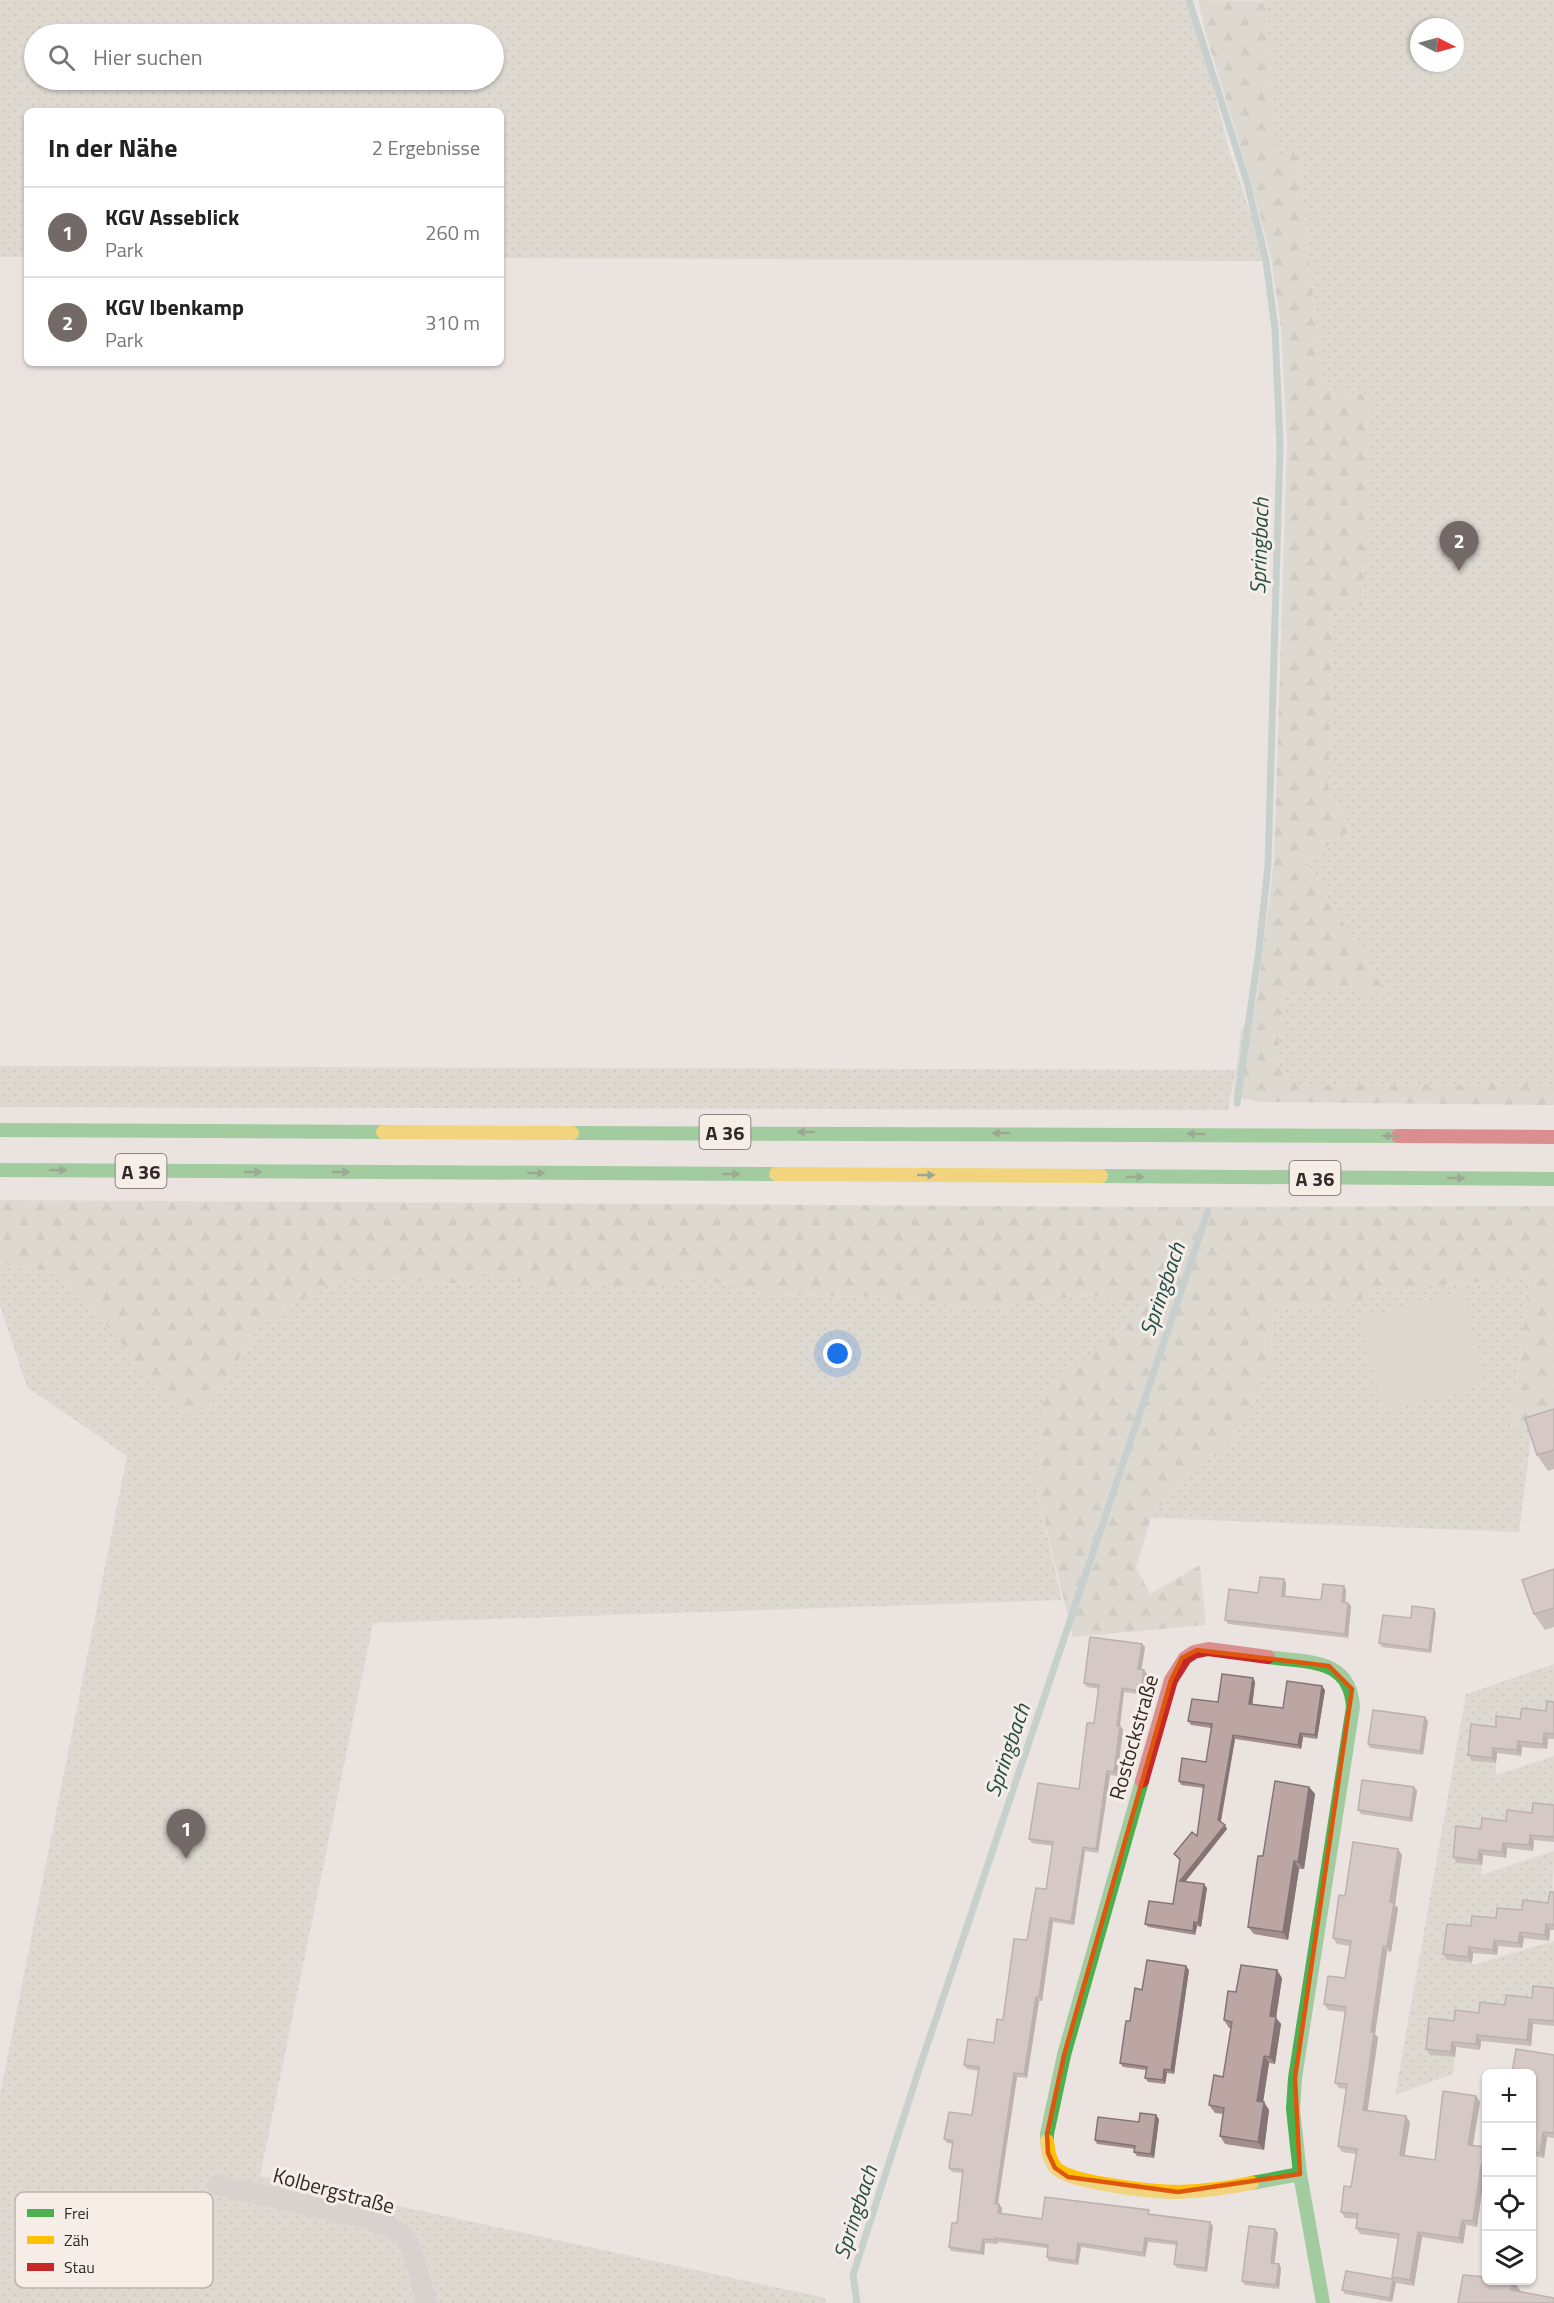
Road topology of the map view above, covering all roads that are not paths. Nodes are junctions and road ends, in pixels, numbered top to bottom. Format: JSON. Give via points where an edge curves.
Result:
{"nodes":[{"id":1,"x":0,"y":1130,"type":"edge"},
{"id":2,"x":1554,"y":1137,"type":"edge"},
{"id":3,"x":0,"y":1170,"type":"edge"},
{"id":4,"x":1554,"y":1179,"type":"edge"},
{"id":5,"x":1300,"y":2174,"type":"junction"},
{"id":6,"x":216,"y":2185,"type":"dead end"},
{"id":7,"x":426,"y":2303,"type":"edge"},
{"id":8,"x":1323,"y":2303,"type":"edge"}],
"edges":[{"from":2,"to":1,"type":"main road","number":"A 36","one_way":true},
{"from":3,"to":4,"type":"main road","number":"A 36","one_way":true},
{"from":5,"to":5,"type":"main road","name":"Rostockstraße","via":[[1293,2109],[1295,2078],[1353,1707],[1352,1689],[1343,1675],[1329,1666],[1197,1650],[1182,1658],[1171,1680],[1064,2055],[1047,2134],[1048,2153],[1055,2168],[1068,2177],[1147,2190],[1226,2188]]},
{"from":5,"to":8,"type":"main road","name":"Rostockstraße"},
{"from":6,"to":7,"type":"street","name":"Kolbergstraße","via":[[363,2218],[400,2233],[415,2259]]}]}
